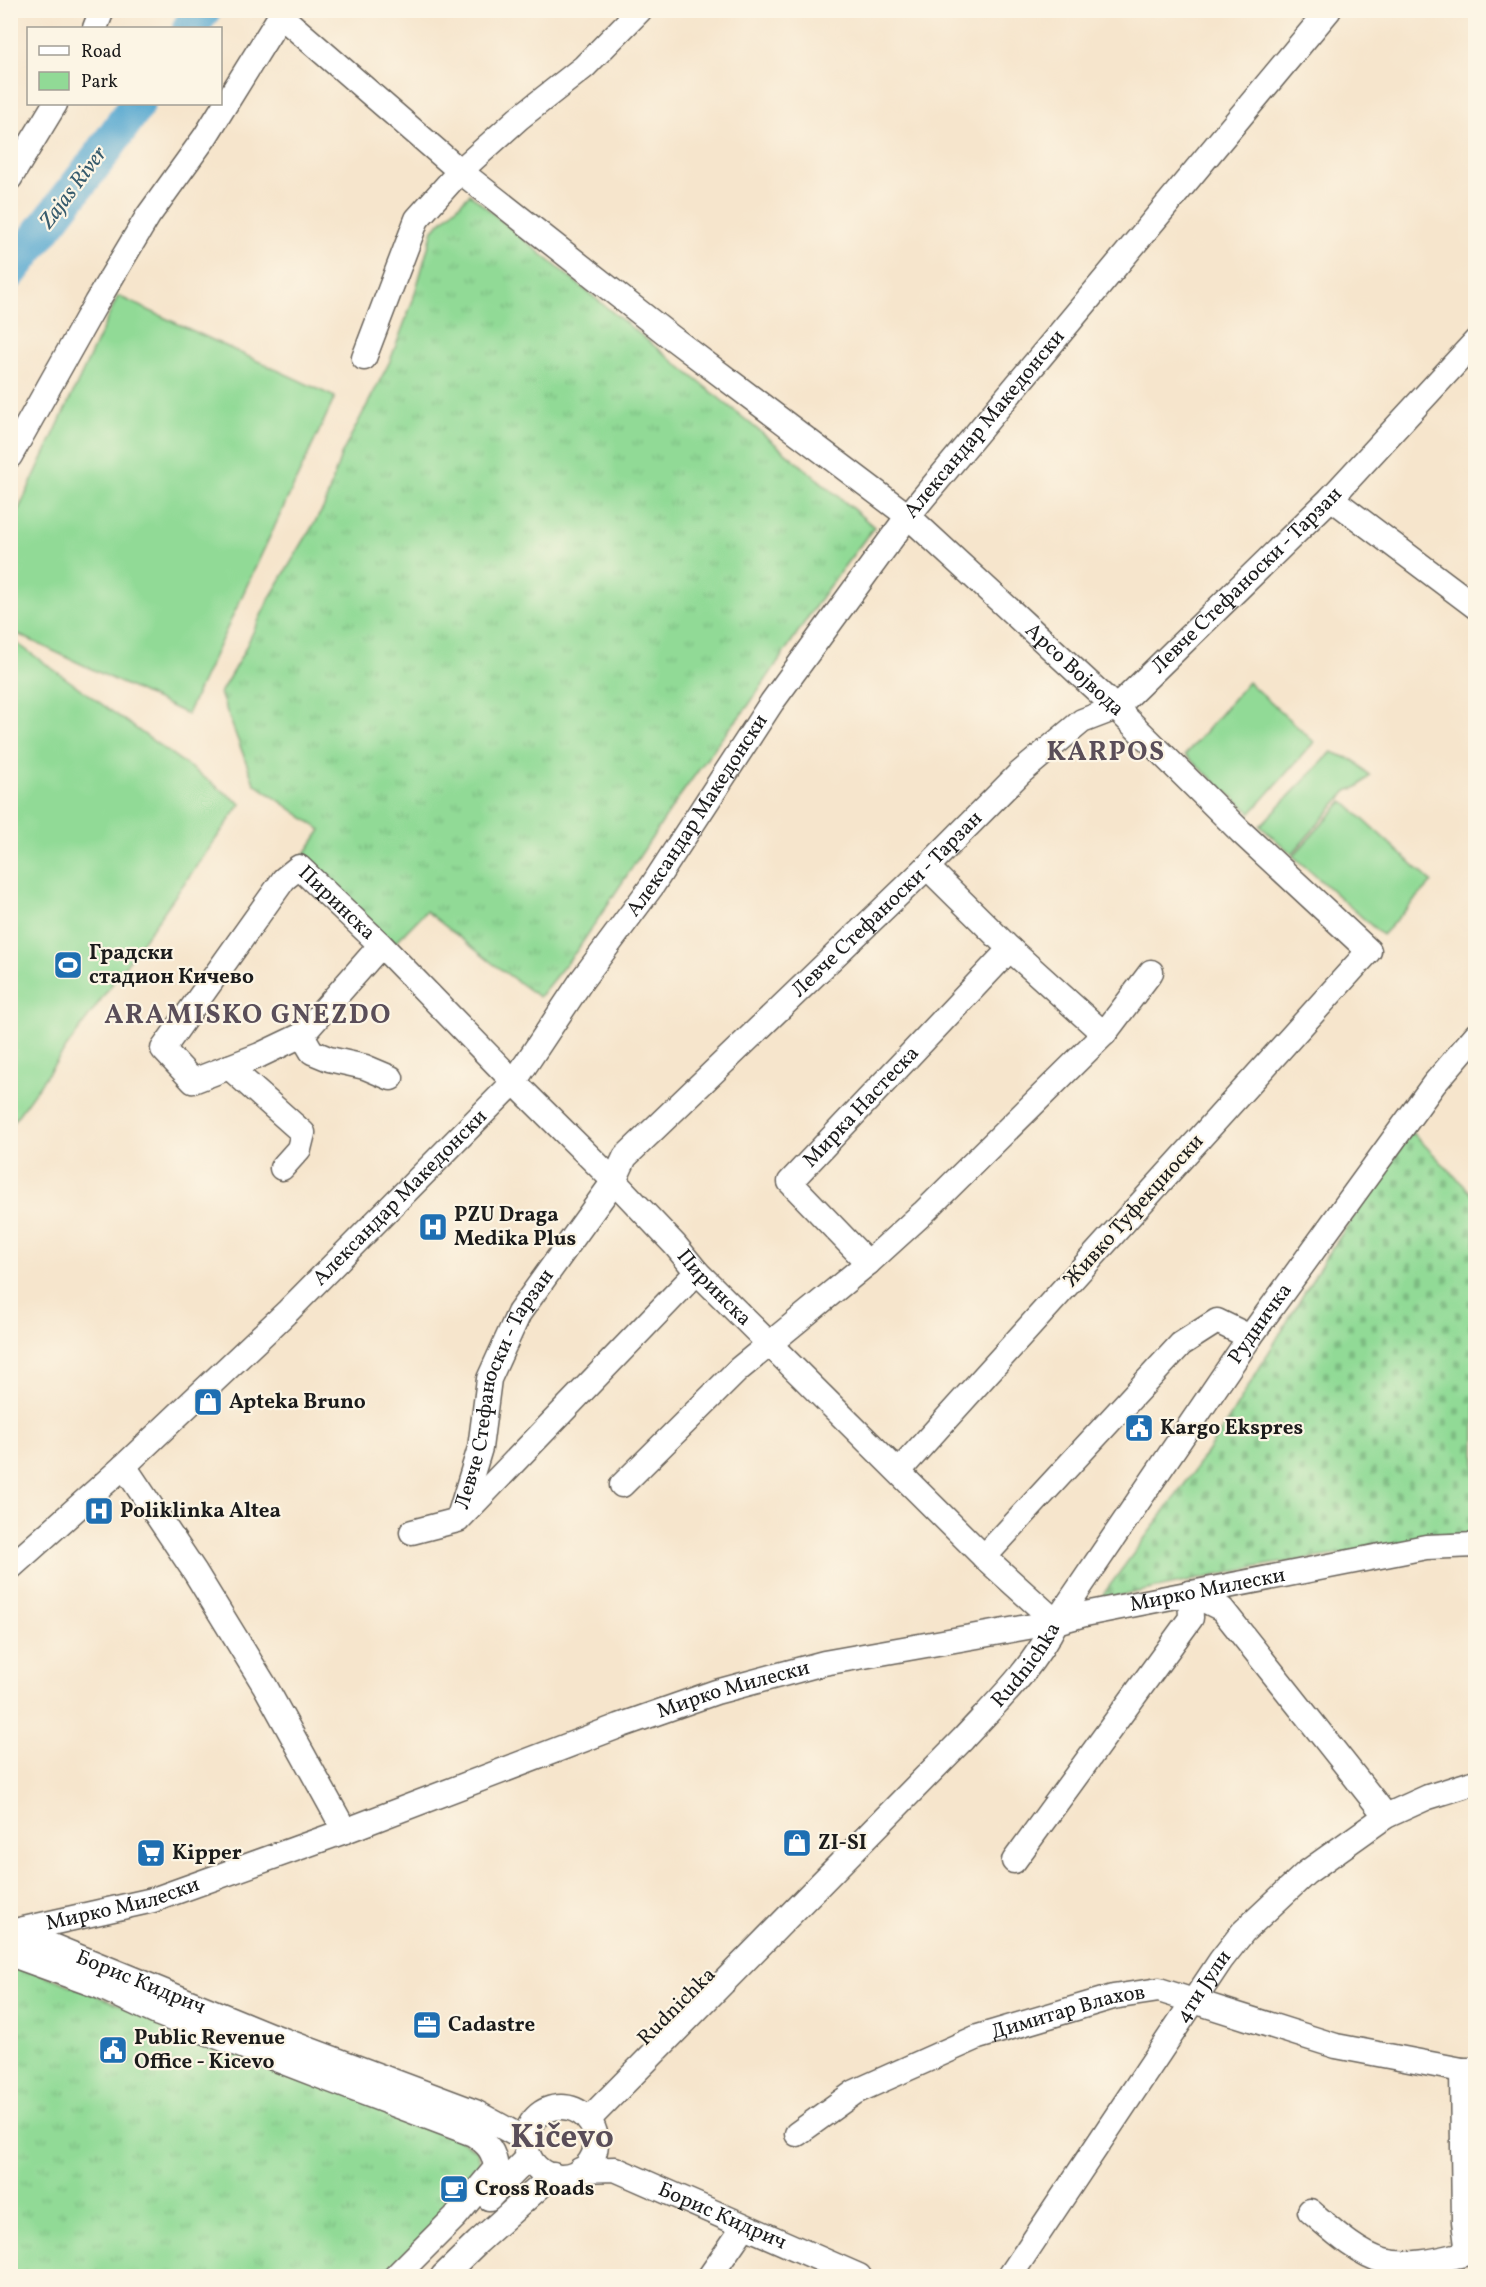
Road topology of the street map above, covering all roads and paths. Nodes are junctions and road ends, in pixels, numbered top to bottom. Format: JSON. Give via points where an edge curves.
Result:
{"nodes":[{"id":1,"x":102,"y":10,"type":"edge"},
{"id":2,"x":640,"y":10,"type":"edge"},
{"id":3,"x":1329,"y":10,"type":"edge"},
{"id":4,"x":283,"y":13,"type":"edge"},
{"id":5,"x":95,"y":27,"type":"edge"},
{"id":6,"x":54,"y":105,"type":"edge"},
{"id":7,"x":460,"y":171,"type":"junction"},
{"id":8,"x":10,"y":178,"type":"edge"},
{"id":9,"x":1476,"y":341,"type":"edge"},
{"id":10,"x":364,"y":358,"type":"dead end"},
{"id":11,"x":10,"y":456,"type":"edge"},
{"id":12,"x":1331,"y":498,"type":"junction"},
{"id":13,"x":908,"y":516,"type":"junction"},
{"id":14,"x":1476,"y":607,"type":"edge"},
{"id":15,"x":1116,"y":708,"type":"junction"},
{"id":16,"x":927,"y":867,"type":"junction"},
{"id":17,"x":381,"y":945,"type":"junction"},
{"id":18,"x":1010,"y":949,"type":"junction"},
{"id":19,"x":1369,"y":951,"type":"joint"},
{"id":20,"x":1151,"y":972,"type":"dead end"},
{"id":21,"x":1104,"y":1034,"type":"junction"},
{"id":22,"x":302,"y":1035,"type":"junction"},
{"id":23,"x":1476,"y":1035,"type":"edge"},
{"id":24,"x":229,"y":1067,"type":"junction"},
{"id":25,"x":391,"y":1078,"type":"dead end"},
{"id":26,"x":514,"y":1082,"type":"junction"},
{"id":27,"x":282,"y":1168,"type":"dead end"},
{"id":28,"x":614,"y":1181,"type":"junction"},
{"id":29,"x":868,"y":1263,"type":"junction"},
{"id":30,"x":697,"y":1272,"type":"junction"},
{"id":31,"x":1250,"y":1337,"type":"junction"},
{"id":32,"x":769,"y":1344,"type":"junction"},
{"id":33,"x":124,"y":1466,"type":"junction"},
{"id":34,"x":899,"y":1471,"type":"junction"},
{"id":35,"x":622,"y":1485,"type":"dead end"},
{"id":36,"x":458,"y":1520,"type":"junction"},
{"id":37,"x":412,"y":1532,"type":"dead end"},
{"id":38,"x":1476,"y":1545,"type":"edge"},
{"id":39,"x":984,"y":1557,"type":"junction"},
{"id":40,"x":10,"y":1568,"type":"edge"},
{"id":41,"x":1190,"y":1593,"type":"junction"},
{"id":42,"x":1056,"y":1622,"type":"junction"},
{"id":43,"x":1476,"y":1782,"type":"edge"},
{"id":44,"x":1386,"y":1816,"type":"junction"},
{"id":45,"x":345,"y":1831,"type":"junction"},
{"id":46,"x":1014,"y":1861,"type":"dead end"},
{"id":47,"x":12,"y":1938,"type":"edge"},
{"id":48,"x":1194,"y":2000,"type":"junction"},
{"id":49,"x":1469,"y":2070,"type":"edge"},
{"id":50,"x":586,"y":2122,"type":"junction"},
{"id":51,"x":797,"y":2134,"type":"dead end"},
{"id":52,"x":529,"y":2140,"type":"junction"},
{"id":53,"x":615,"y":2169,"type":"junction"},
{"id":54,"x":580,"y":2170,"type":"junction"},
{"id":55,"x":553,"y":2175,"type":"junction"},
{"id":56,"x":1310,"y":2211,"type":"dead end"},
{"id":57,"x":744,"y":2227,"type":"junction"},
{"id":58,"x":1472,"y":2253,"type":"edge"},
{"id":59,"x":396,"y":2277,"type":"edge"},
{"id":60,"x":414,"y":2277,"type":"edge"},
{"id":61,"x":443,"y":2277,"type":"edge"},
{"id":62,"x":710,"y":2277,"type":"edge"},
{"id":63,"x":859,"y":2277,"type":"edge"},
{"id":64,"x":1010,"y":2277,"type":"edge"}],
"edges":[{"from":1,"to":5,"type":"street"},
{"from":2,"to":7,"type":"street","via":[[584,67]]},
{"from":3,"to":13,"type":"street","name":"Александар Македонски"},
{"from":4,"to":7,"type":"street","name":"Арсо Војвода"},
{"from":4,"to":11,"type":"street","via":[[205,137],[148,216]]},
{"from":6,"to":8,"type":"street"},
{"from":7,"to":10,"type":"street","via":[[417,219]]},
{"from":7,"to":13,"type":"street","name":"Арсо Војвода"},
{"from":9,"to":12,"type":"street","name":"Левче Стефаноски - Тарзан"},
{"from":12,"to":14,"type":"street"},
{"from":12,"to":15,"type":"street","name":"Левче Стефаноски - Тарзан"},
{"from":13,"to":15,"type":"street","name":"Арсо Војвода"},
{"from":13,"to":26,"type":"street","name":"Александар Македонски","via":[[772,702],[652,886],[582,980]]},
{"from":15,"to":16,"type":"street","name":"Левче Стефаноски - Тарзан","via":[[1082,722],[1020,773]]},
{"from":15,"to":19,"type":"street","name":"Арсо Војвода"},
{"from":16,"to":18,"type":"street"},
{"from":16,"to":28,"type":"street","name":"Левче Стефаноски - Тарзан","via":[[625,1157]]},
{"from":17,"to":22,"type":"street","name":"Пиринска"},
{"from":17,"to":24,"type":"street","name":"Пиринска","via":[[299,867],[284,879],[163,1049],[193,1081]]},
{"from":17,"to":26,"type":"street","name":"Пиринска"},
{"from":18,"to":21,"type":"street"},
{"from":18,"to":29,"type":"street","name":"Мирка Настеска","via":[[790,1182]]},
{"from":19,"to":34,"type":"street","name":"Живко Туфекџиоски"},
{"from":20,"to":21,"type":"street"},
{"from":21,"to":29,"type":"street"},
{"from":22,"to":24,"type":"street","name":"Пиринска"},
{"from":22,"to":25,"type":"street","via":[[312,1052]]},
{"from":23,"to":31,"type":"street","name":"Рудничка","via":[[1434,1084]]},
{"from":24,"to":27,"type":"street","via":[[303,1133],[299,1149]]},
{"from":26,"to":28,"type":"street","name":"Пиринска"},
{"from":26,"to":33,"type":"street","name":"Александар Македонски","via":[[288,1311]]},
{"from":28,"to":30,"type":"street","name":"Пиринска"},
{"from":28,"to":36,"type":"street","name":"Левче Стефаноски - Тарзан","via":[[519,1313],[489,1379],[480,1448]]},
{"from":29,"to":32,"type":"street"},
{"from":30,"to":32,"type":"street","name":"Пиринска"},
{"from":30,"to":36,"type":"street"},
{"from":31,"to":39,"type":"street","via":[[1217,1321],[1181,1344]]},
{"from":31,"to":42,"type":"street","name":"Рудничка"},
{"from":32,"to":34,"type":"street","name":"Пиринска"},
{"from":32,"to":35,"type":"street"},
{"from":33,"to":40,"type":"street","name":"Александар Македонски"},
{"from":33,"to":45,"type":"street","via":[[265,1686]]},
{"from":34,"to":39,"type":"street","name":"Пиринска"},
{"from":36,"to":37,"type":"street","name":"Левче Стефаноски - Тарзан"},
{"from":38,"to":41,"type":"street","name":"Мирко Милески","via":[[1425,1547]]},
{"from":39,"to":42,"type":"street","name":"Пиринска"},
{"from":41,"to":42,"type":"street","name":"Мирко Милески"},
{"from":41,"to":44,"type":"street","via":[[1222,1609]]},
{"from":41,"to":46,"type":"street","via":[[1191,1618]]},
{"from":42,"to":45,"type":"street","name":"Мирко Милески","via":[[824,1663],[716,1692]]},
{"from":42,"to":50,"type":"street","name":"Rudnichka"},
{"from":43,"to":44,"type":"street","name":"4ти Јули"},
{"from":44,"to":48,"type":"street","name":"4ти Јули","via":[[1306,1873],[1243,1932]]},
{"from":45,"to":47,"type":"street","name":"Мирко Милески","via":[[153,1900]]},
{"from":47,"to":52,"type":"street","name":"Борис Кидрич","via":[[475,2112]]},
{"from":47,"to":59,"type":"street","via":[[159,2014],[473,2134],[488,2144],[496,2168]]},
{"from":48,"to":49,"type":"street","name":"Димитар Влахов","via":[[1336,2046]]},
{"from":48,"to":51,"type":"street","name":"Димитар Влахов","via":[[1159,1990],[1113,1997],[978,2037],[855,2092]]},
{"from":48,"to":64,"type":"street","name":"4ти Јули"},
{"from":49,"to":58,"type":"street","name":"Димитар Влахов","via":[[1464,2222]]},
{"from":50,"to":52,"type":"street","via":[[556,2107],[547,2109]]},
{"from":50,"to":53,"type":"street"},
{"from":50,"to":54,"type":"street","via":[[593,2156]]},
{"from":52,"to":55,"type":"street","via":[[543,2172]]},
{"from":52,"to":60,"type":"street"},
{"from":53,"to":54,"type":"street","name":"Борис Кидрич"},
{"from":53,"to":57,"type":"street","name":"Борис Кидрич"},
{"from":54,"to":55,"type":"street","via":[[572,2175]]},
{"from":55,"to":61,"type":"street"},
{"from":56,"to":58,"type":"street","name":"Димитар Влахов","via":[[1344,2241],[1383,2261],[1435,2261]]},
{"from":57,"to":62,"type":"street"},
{"from":57,"to":63,"type":"street","name":"Борис Кидрич"}]}
